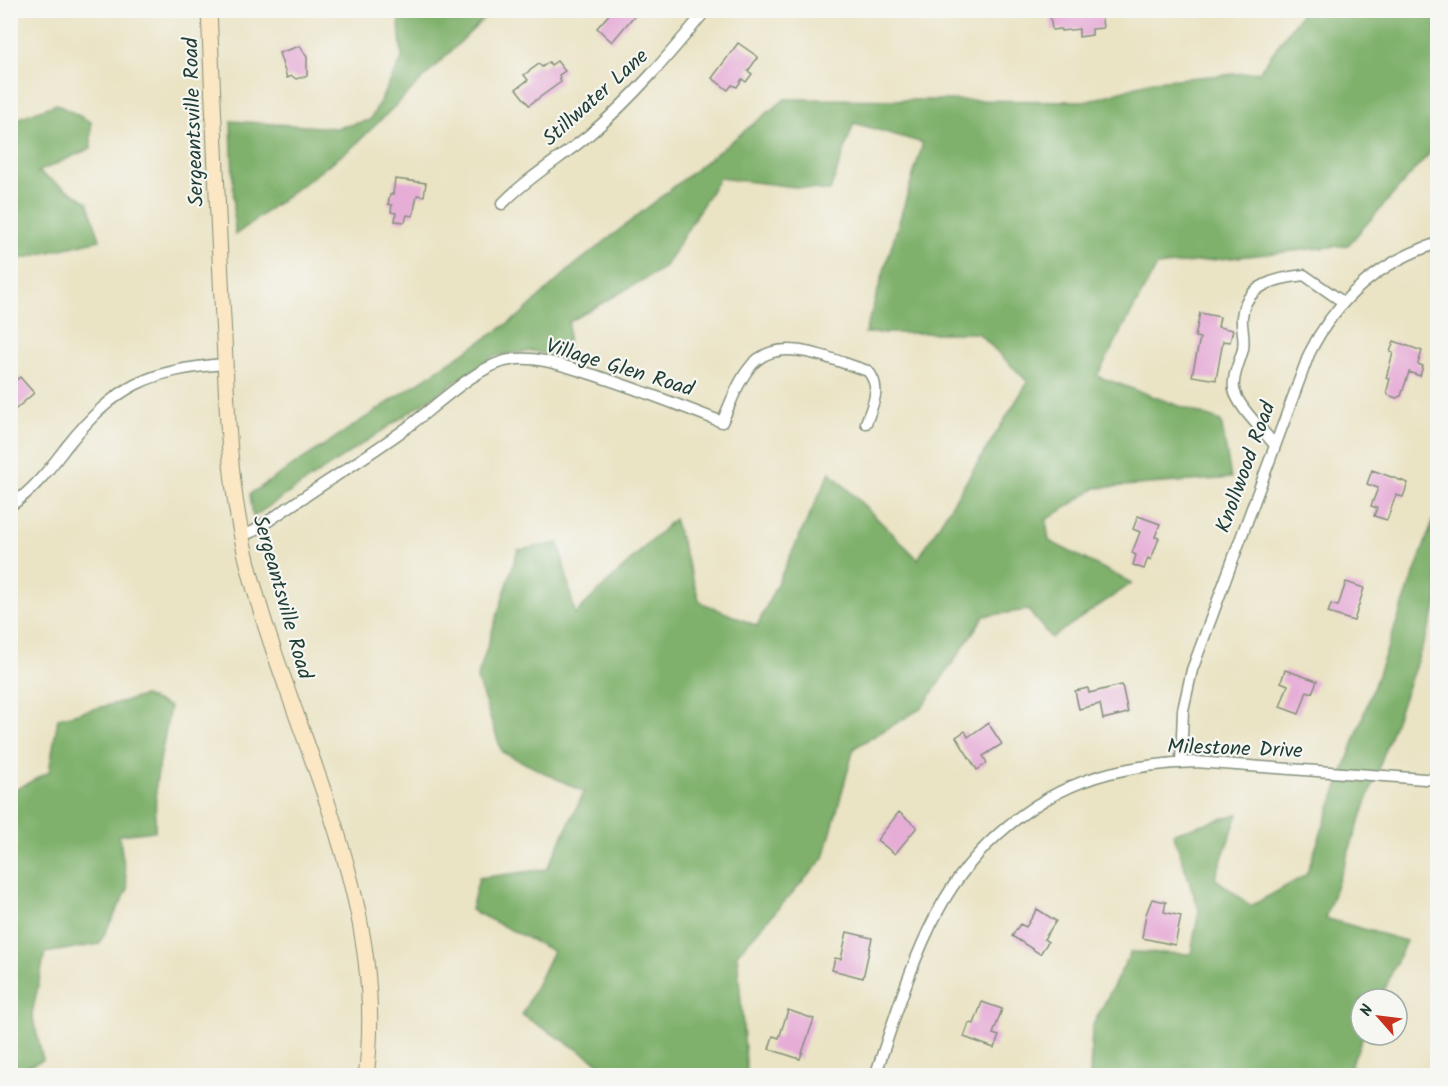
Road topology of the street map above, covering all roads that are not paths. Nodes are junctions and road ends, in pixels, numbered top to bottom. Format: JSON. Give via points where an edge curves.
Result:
{"nodes":[{"id":1,"x":210,"y":10,"type":"edge"},
{"id":2,"x":706,"y":10,"type":"edge"},
{"id":3,"x":502,"y":204,"type":"dead end"},
{"id":4,"x":1437,"y":243,"type":"edge"},
{"id":5,"x":1343,"y":302,"type":"junction"},
{"id":6,"x":225,"y":364,"type":"junction"},
{"id":7,"x":866,"y":423,"type":"dead end"},
{"id":8,"x":1274,"y":444,"type":"junction"},
{"id":9,"x":10,"y":506,"type":"edge"},
{"id":10,"x":242,"y":536,"type":"junction"},
{"id":11,"x":1181,"y":763,"type":"junction"},
{"id":12,"x":1437,"y":780,"type":"edge"},
{"id":13,"x":366,"y":1076,"type":"edge"},
{"id":14,"x":875,"y":1076,"type":"edge"}],
"edges":[{"from":1,"to":6,"type":"main road","name":"Sergeantsville Road"},
{"from":2,"to":3,"type":"street","name":"Stillwater Lane","via":[[672,52],[598,126]]},
{"from":4,"to":5,"type":"street","name":"Knollwood Road","via":[[1387,265]]},
{"from":5,"to":8,"type":"street","name":"Knollwood Road","via":[[1318,335]]},
{"from":5,"to":8,"type":"street","via":[[1304,275],[1283,278],[1254,291],[1245,300],[1245,334],[1234,390]]},
{"from":6,"to":9,"type":"street","via":[[159,374],[118,394],[87,421],[39,482]]},
{"from":6,"to":10,"type":"main road","name":"Sergeantsville Road"},
{"from":7,"to":10,"type":"street","name":"Village Glen Road","via":[[877,386],[868,371],[792,350],[769,352],[754,362],[742,378],[722,422],[565,366],[509,360],[473,377],[401,432]]},
{"from":8,"to":11,"type":"street","name":"Knollwood Road","via":[[1192,670],[1183,710]]},
{"from":10,"to":13,"type":"main road","name":"Sergeantsville Road","via":[[255,591],[353,892],[370,991]]},
{"from":11,"to":12,"type":"street","name":"Milestone Drive"},
{"from":11,"to":14,"type":"street","name":"Milestone Drive","via":[[1109,773],[1070,787],[1020,816],[986,846],[937,912]]}]}
